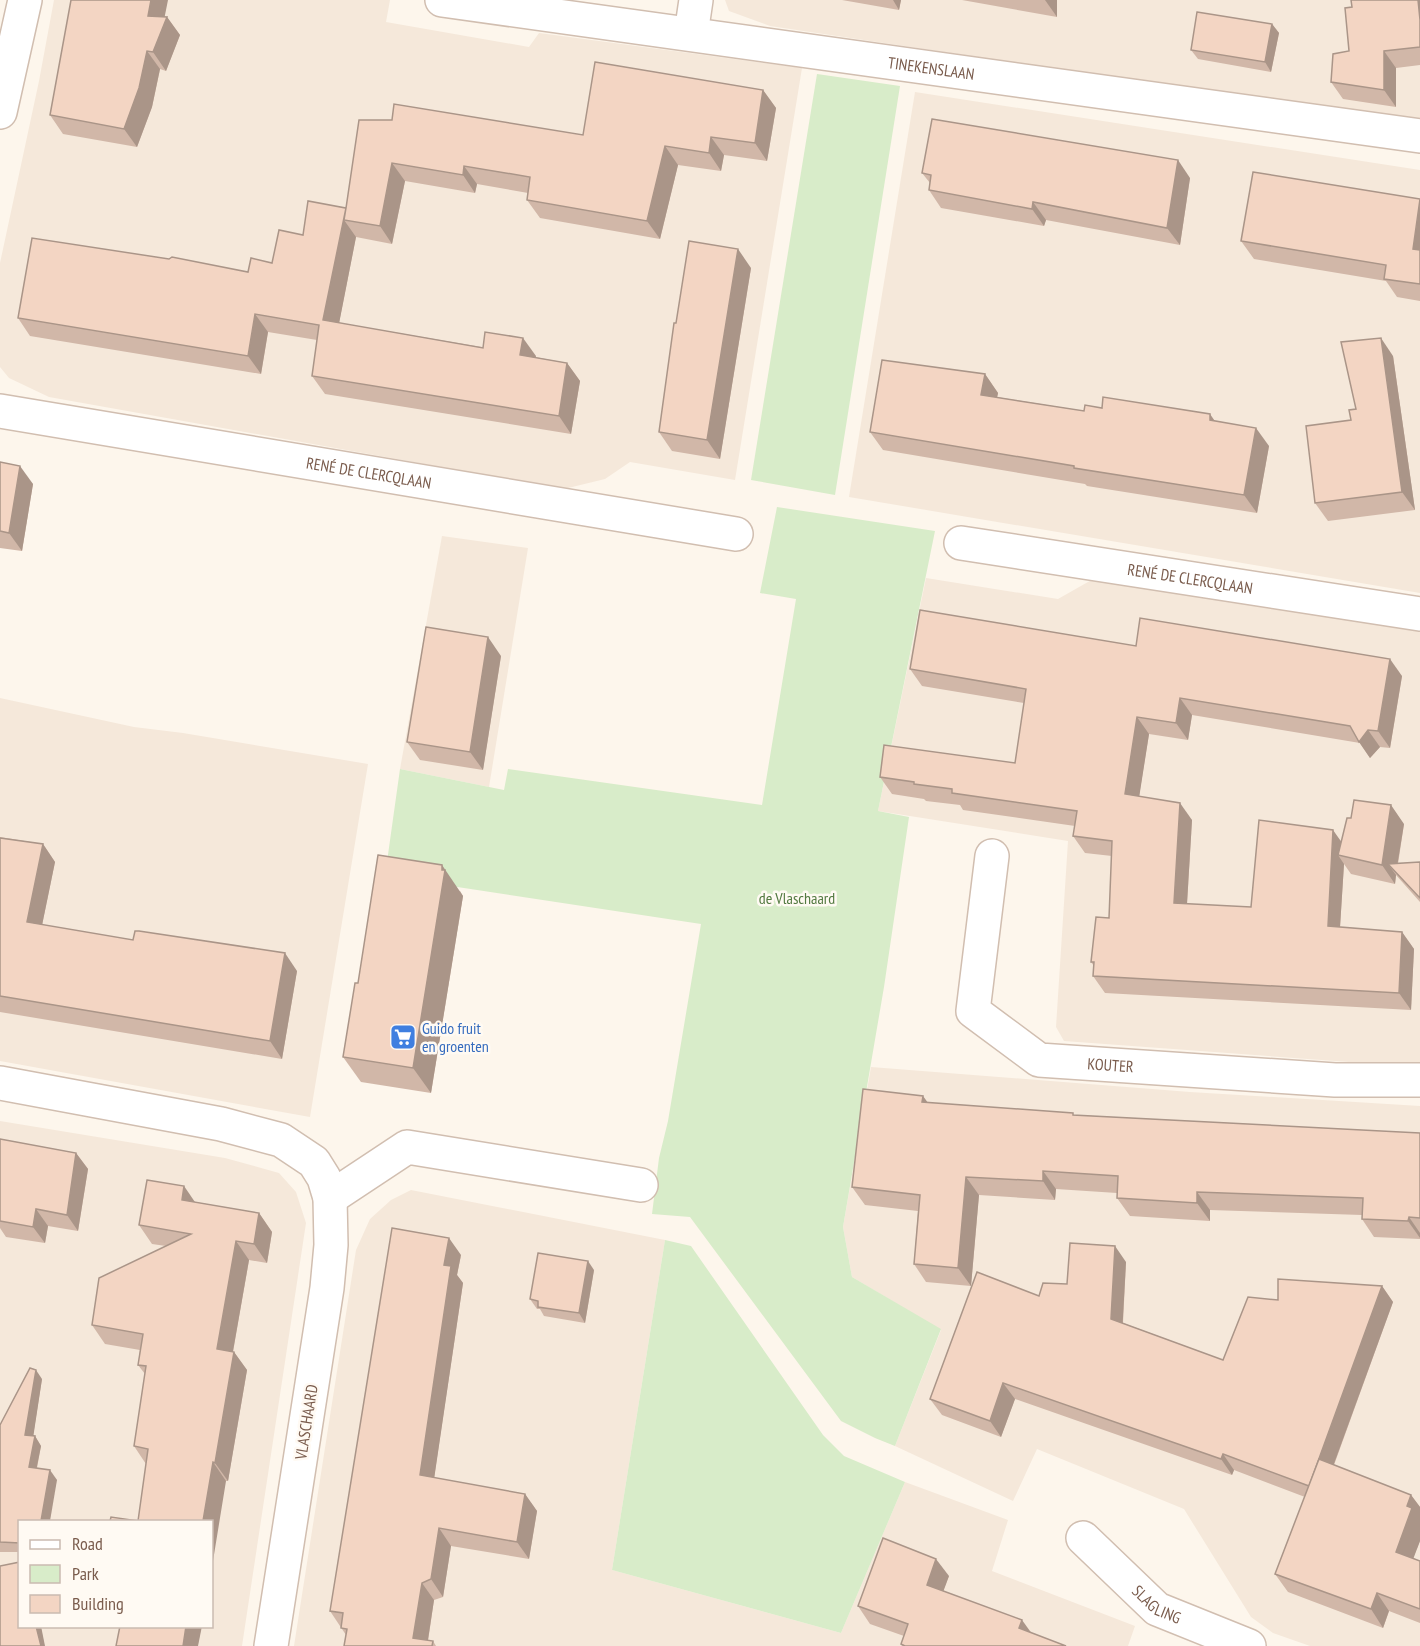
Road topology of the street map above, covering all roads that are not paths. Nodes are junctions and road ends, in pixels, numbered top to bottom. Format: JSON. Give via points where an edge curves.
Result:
{"nodes":[{"id":1,"x":25,"y":0,"type":"edge"},
{"id":2,"x":442,"y":0,"type":"edge"},
{"id":3,"x":696,"y":0,"type":"edge"},
{"id":4,"x":691,"y":34,"type":"junction"},
{"id":5,"x":0,"y":112,"type":"edge"},
{"id":6,"x":1420,"y":136,"type":"edge"},
{"id":7,"x":0,"y":411,"type":"edge"},
{"id":8,"x":736,"y":534,"type":"dead end"},
{"id":9,"x":961,"y":543,"type":"dead end"},
{"id":10,"x":1420,"y":614,"type":"edge"},
{"id":11,"x":992,"y":855,"type":"dead end"},
{"id":12,"x":1420,"y":1080,"type":"edge"},
{"id":13,"x":0,"y":1083,"type":"edge"},
{"id":14,"x":641,"y":1185,"type":"dead end"},
{"id":15,"x":330,"y":1198,"type":"junction"},
{"id":16,"x":1083,"y":1538,"type":"dead end"},
{"id":17,"x":271,"y":1646,"type":"edge"},
{"id":18,"x":1249,"y":1646,"type":"edge"}],
"edges":[{"from":1,"to":5,"type":"street"},
{"from":2,"to":4,"type":"street","name":"TINEKENSLAAN"},
{"from":3,"to":4,"type":"street"},
{"from":4,"to":6,"type":"street","name":"TINEKENSLAAN"},
{"from":7,"to":8,"type":"street","name":"RENÉ DE CLERCQLAAN"},
{"from":9,"to":10,"type":"street","name":"RENÉ DE CLERCQLAAN"},
{"from":11,"to":12,"type":"street","name":"KOUTER","via":[[973,1011],[1040,1060],[1335,1080]]},
{"from":13,"to":15,"type":"street","name":"VLASCHAARD","via":[[220,1124],[281,1140],[314,1162]]},
{"from":14,"to":15,"type":"street","via":[[407,1147]]},
{"from":15,"to":17,"type":"street","name":"VLASCHAARD","via":[[327,1288]]},
{"from":16,"to":18,"type":"street","name":"SLAGLING","via":[[1156,1609]]}]}
